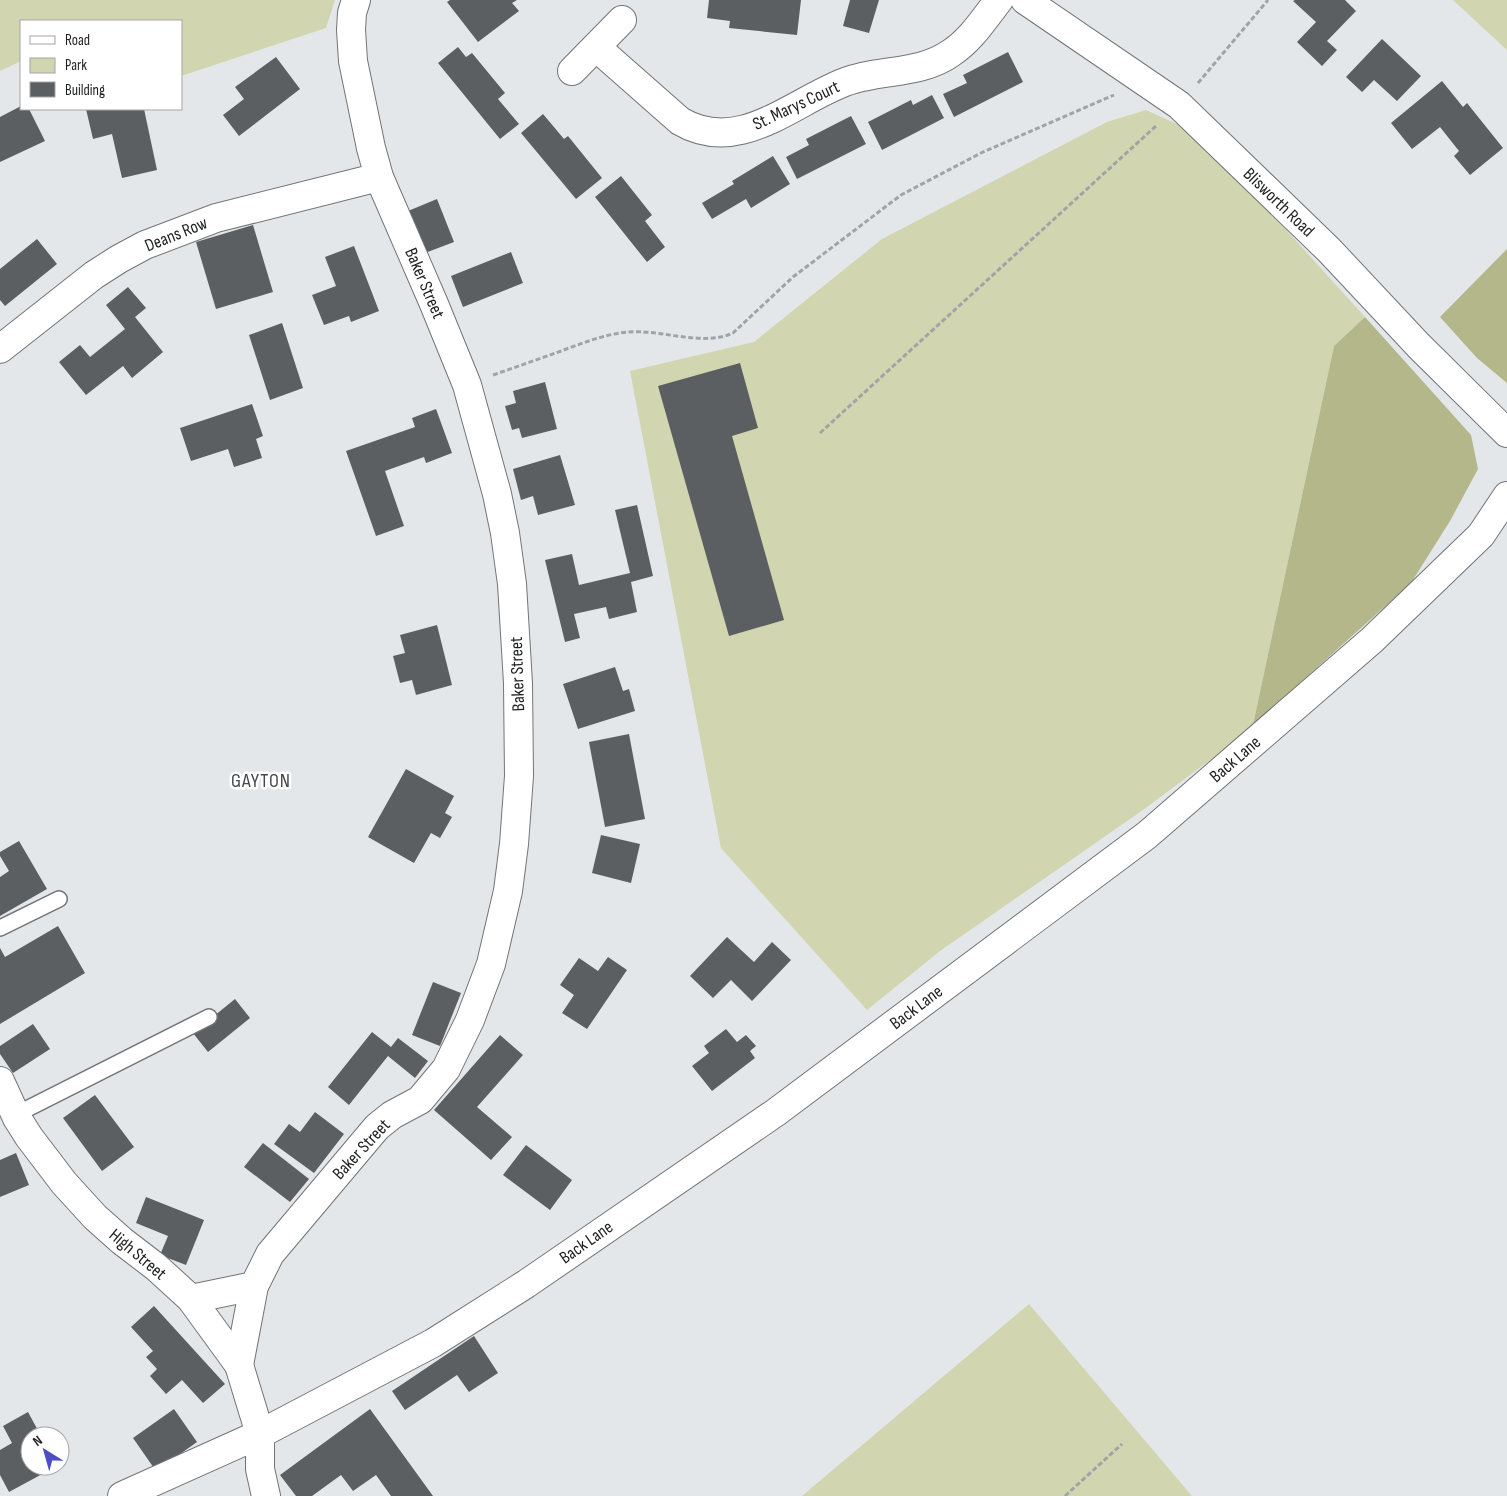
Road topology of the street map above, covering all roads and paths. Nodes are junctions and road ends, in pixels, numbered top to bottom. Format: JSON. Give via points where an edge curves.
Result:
{"nodes":[{"id":1,"x":356,"y":0,"type":"edge"},
{"id":2,"x":999,"y":0,"type":"edge"},
{"id":3,"x":1025,"y":0,"type":"edge"},
{"id":4,"x":1268,"y":0,"type":"edge"},
{"id":5,"x":622,"y":20,"type":"dead end"},
{"id":6,"x":596,"y":46,"type":"junction"},
{"id":7,"x":572,"y":70,"type":"dead end"},
{"id":8,"x":1120,"y":93,"type":"dead end"},
{"id":9,"x":1179,"y":105,"type":"junction"},
{"id":10,"x":379,"y":177,"type":"junction"},
{"id":11,"x":0,"y":349,"type":"edge"},
{"id":12,"x":466,"y":385,"type":"junction"},
{"id":13,"x":820,"y":433,"type":"dead end"},
{"id":14,"x":1507,"y":433,"type":"edge"},
{"id":15,"x":1507,"y":496,"type":"edge"},
{"id":16,"x":59,"y":899,"type":"dead end"},
{"id":17,"x":0,"y":928,"type":"edge"},
{"id":18,"x":208,"y":1017,"type":"dead end"},
{"id":19,"x":0,"y":1082,"type":"edge"},
{"id":20,"x":15,"y":1115,"type":"junction"},
{"id":21,"x":254,"y":1286,"type":"junction"},
{"id":22,"x":191,"y":1299,"type":"junction"},
{"id":23,"x":239,"y":1365,"type":"junction"},
{"id":24,"x":260,"y":1434,"type":"junction"},
{"id":25,"x":1122,"y":1444,"type":"dead end"},
{"id":26,"x":122,"y":1496,"type":"edge"},
{"id":27,"x":266,"y":1496,"type":"edge"},
{"id":28,"x":1066,"y":1496,"type":"edge"}],
"edges":[{"from":1,"to":10,"type":"street","name":"Baker Street","via":[[351,30],[353,61]]},
{"from":2,"to":6,"type":"street","name":"St. Marys Court","via":[[967,40],[938,61],[845,82],[762,123],[731,132],[702,131],[680,121]]},
{"from":3,"to":9,"type":"street","name":"Blisworth Road"},
{"from":4,"to":9,"type":"path"},
{"from":5,"to":6,"type":"street"},
{"from":6,"to":7,"type":"street"},
{"from":8,"to":12,"type":"path","via":[[981,152],[901,195],[793,277],[724,338],[627,332],[581,344]]},
{"from":9,"to":13,"type":"path"},
{"from":9,"to":14,"type":"street","name":"Blisworth Road","via":[[1329,250]]},
{"from":10,"to":11,"type":"street","name":"Deans Row","via":[[216,218],[145,245],[94,275]]},
{"from":10,"to":12,"type":"street","name":"Baker Street"},
{"from":12,"to":21,"type":"street","name":"Baker Street","via":[[497,494],[514,613],[519,776],[514,844],[501,924],[491,964],[470,1020],[446,1069],[420,1100],[377,1127],[270,1254]]},
{"from":15,"to":24,"type":"street","name":"Back Lane","via":[[1481,534],[1372,640],[1147,835],[775,1113],[526,1284],[433,1343]]},
{"from":16,"to":17,"type":"lane"},
{"from":18,"to":20,"type":"lane"},
{"from":19,"to":20,"type":"street","name":"High Street"},
{"from":20,"to":22,"type":"street","name":"High Street","via":[[64,1184],[95,1217]]},
{"from":21,"to":22,"type":"street"},
{"from":21,"to":23,"type":"street","name":"Baker Street"},
{"from":22,"to":23,"type":"street","name":"High Street"},
{"from":23,"to":24,"type":"street","name":"High Street"},
{"from":24,"to":26,"type":"street","name":"Back Lane"},
{"from":24,"to":27,"type":"street","name":"High Street","via":[[260,1469]]},
{"from":25,"to":28,"type":"path"}]}
